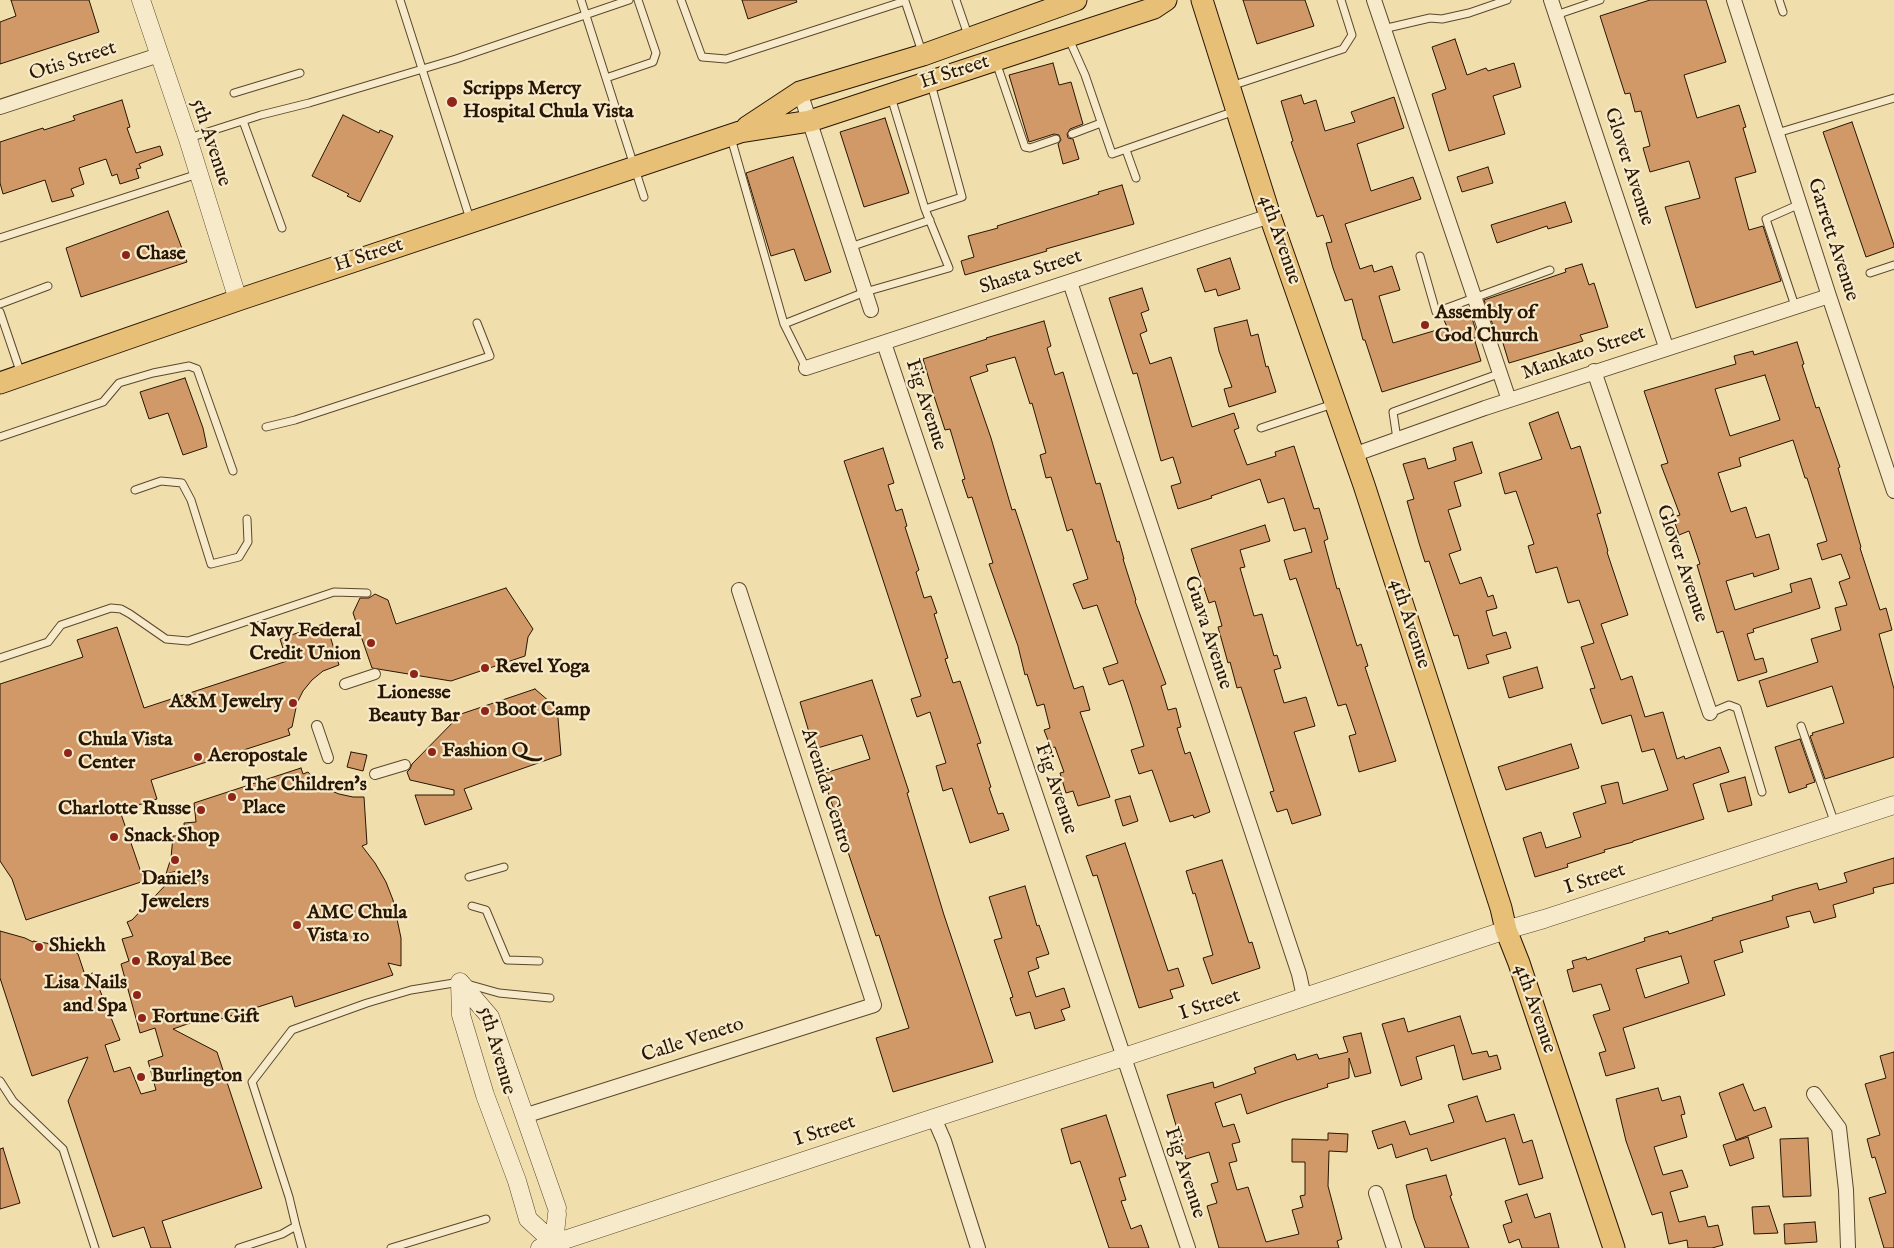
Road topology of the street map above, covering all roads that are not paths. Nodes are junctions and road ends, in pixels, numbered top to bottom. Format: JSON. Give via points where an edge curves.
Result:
{"nodes":[{"id":1,"x":141,"y":0,"type":"edge"},
{"id":2,"x":400,"y":0,"type":"edge"},
{"id":3,"x":580,"y":0,"type":"edge"},
{"id":4,"x":629,"y":0,"type":"edge"},
{"id":5,"x":638,"y":0,"type":"edge"},
{"id":6,"x":681,"y":0,"type":"edge"},
{"id":7,"x":905,"y":0,"type":"edge"},
{"id":8,"x":956,"y":0,"type":"edge"},
{"id":9,"x":1076,"y":0,"type":"edge"},
{"id":10,"x":1166,"y":0,"type":"edge"},
{"id":11,"x":1202,"y":0,"type":"edge"},
{"id":12,"x":1341,"y":0,"type":"edge"},
{"id":13,"x":1374,"y":0,"type":"edge"},
{"id":14,"x":1507,"y":0,"type":"edge"},
{"id":15,"x":1551,"y":0,"type":"edge"},
{"id":16,"x":1600,"y":0,"type":"edge"},
{"id":17,"x":1734,"y":0,"type":"edge"},
{"id":18,"x":1779,"y":0,"type":"edge"},
{"id":19,"x":1783,"y":12,"type":"dead end"},
{"id":20,"x":1556,"y":15,"type":"junction"},
{"id":21,"x":586,"y":16,"type":"junction"},
{"id":22,"x":1383,"y":29,"type":"junction"},
{"id":23,"x":1068,"y":36,"type":"junction"},
{"id":24,"x":969,"y":38,"type":"junction"},
{"id":25,"x":159,"y":55,"type":"junction"},
{"id":26,"x":922,"y":55,"type":"junction"},
{"id":27,"x":995,"y":60,"type":"junction"},
{"id":28,"x":422,"y":69,"type":"junction"},
{"id":29,"x":300,"y":73,"type":"dead end"},
{"id":30,"x":606,"y":78,"type":"junction"},
{"id":31,"x":930,"y":82,"type":"junction"},
{"id":32,"x":1228,"y":87,"type":"junction"},
{"id":33,"x":800,"y":92,"type":"junction"},
{"id":34,"x":234,"y":93,"type":"dead end"},
{"id":35,"x":890,"y":94,"type":"junction"},
{"id":36,"x":1894,"y":98,"type":"edge"},
{"id":37,"x":0,"y":107,"type":"edge"},
{"id":38,"x":1236,"y":111,"type":"junction"},
{"id":39,"x":243,"y":120,"type":"junction"},
{"id":40,"x":810,"y":121,"type":"junction"},
{"id":41,"x":1101,"y":123,"type":"junction"},
{"id":42,"x":1777,"y":133,"type":"junction"},
{"id":43,"x":735,"y":134,"type":"junction"},
{"id":44,"x":1072,"y":134,"type":"dead end"},
{"id":45,"x":1056,"y":138,"type":"dead end"},
{"id":46,"x":188,"y":139,"type":"junction"},
{"id":47,"x":1126,"y":150,"type":"junction"},
{"id":48,"x":634,"y":167,"type":"junction"},
{"id":49,"x":198,"y":174,"type":"junction"},
{"id":50,"x":1136,"y":178,"type":"dead end"},
{"id":51,"x":644,"y":198,"type":"dead end"},
{"id":52,"x":1800,"y":204,"type":"junction"},
{"id":53,"x":925,"y":209,"type":"junction"},
{"id":54,"x":1270,"y":216,"type":"junction"},
{"id":55,"x":930,"y":220,"type":"junction"},
{"id":56,"x":471,"y":222,"type":"junction"},
{"id":57,"x":282,"y":228,"type":"dead end"},
{"id":58,"x":0,"y":238,"type":"edge"},
{"id":59,"x":850,"y":247,"type":"junction"},
{"id":60,"x":1420,"y":256,"type":"dead end"},
{"id":61,"x":1894,"y":265,"type":"edge"},
{"id":62,"x":1550,"y":270,"type":"dead end"},
{"id":63,"x":1870,"y":272,"type":"dead end"},
{"id":64,"x":1070,"y":282,"type":"junction"},
{"id":65,"x":48,"y":286,"type":"dead end"},
{"id":66,"x":865,"y":292,"type":"junction"},
{"id":67,"x":1829,"y":296,"type":"junction"},
{"id":68,"x":1474,"y":298,"type":"junction"},
{"id":69,"x":238,"y":300,"type":"junction"},
{"id":70,"x":0,"y":304,"type":"edge"},
{"id":71,"x":1796,"y":306,"type":"junction"},
{"id":72,"x":870,"y":310,"type":"dead end"},
{"id":73,"x":0,"y":312,"type":"edge"},
{"id":74,"x":477,"y":323,"type":"dead end"},
{"id":75,"x":784,"y":324,"type":"junction"},
{"id":76,"x":884,"y":343,"type":"junction"},
{"id":77,"x":1666,"y":347,"type":"junction"},
{"id":78,"x":806,"y":368,"type":"joint"},
{"id":79,"x":1594,"y":371,"type":"junction"},
{"id":80,"x":1500,"y":373,"type":"junction"},
{"id":81,"x":21,"y":376,"type":"junction"},
{"id":82,"x":0,"y":383,"type":"edge"},
{"id":83,"x":1509,"y":400,"type":"junction"},
{"id":84,"x":1336,"y":403,"type":"junction"},
{"id":85,"x":266,"y":427,"type":"dead end"},
{"id":86,"x":1261,"y":428,"type":"dead end"},
{"id":87,"x":0,"y":437,"type":"edge"},
{"id":88,"x":1397,"y":439,"type":"junction"},
{"id":89,"x":1353,"y":455,"type":"junction"},
{"id":90,"x":233,"y":471,"type":"dead end"},
{"id":91,"x":135,"y":490,"type":"dead end"},
{"id":92,"x":1894,"y":491,"type":"edge"},
{"id":93,"x":247,"y":519,"type":"dead end"},
{"id":94,"x":739,"y":590,"type":"dead end"},
{"id":95,"x":367,"y":593,"type":"dead end"},
{"id":96,"x":0,"y":658,"type":"edge"},
{"id":97,"x":374,"y":674,"type":"dead end"},
{"id":98,"x":345,"y":684,"type":"dead end"},
{"id":99,"x":1710,"y":713,"type":"joint"},
{"id":100,"x":317,"y":726,"type":"dead end"},
{"id":101,"x":1801,"y":726,"type":"dead end"},
{"id":102,"x":328,"y":758,"type":"dead end"},
{"id":103,"x":405,"y":765,"type":"dead end"},
{"id":104,"x":375,"y":774,"type":"dead end"},
{"id":105,"x":1762,"y":792,"type":"dead end"},
{"id":106,"x":1894,"y":805,"type":"edge"},
{"id":107,"x":1835,"y":824,"type":"junction"},
{"id":108,"x":504,"y":867,"type":"dead end"},
{"id":109,"x":469,"y":877,"type":"dead end"},
{"id":110,"x":472,"y":906,"type":"dead end"},
{"id":111,"x":1506,"y":930,"type":"junction"},
{"id":112,"x":539,"y":961,"type":"dead end"},
{"id":113,"x":460,"y":982,"type":"junction"},
{"id":114,"x":1304,"y":997,"type":"junction"},
{"id":115,"x":550,"y":998,"type":"dead end"},
{"id":116,"x":874,"y":1004,"type":"joint"},
{"id":117,"x":1124,"y":1057,"type":"junction"},
{"id":118,"x":0,"y":1081,"type":"edge"},
{"id":119,"x":1814,"y":1094,"type":"dead end"},
{"id":120,"x":524,"y":1116,"type":"junction"},
{"id":121,"x":934,"y":1118,"type":"junction"},
{"id":122,"x":1376,"y":1193,"type":"dead end"},
{"id":123,"x":486,"y":1219,"type":"dead end"},
{"id":124,"x":296,"y":1226,"type":"junction"},
{"id":125,"x":550,"y":1246,"type":"edge"},
{"id":126,"x":95,"y":1248,"type":"edge"},
{"id":127,"x":239,"y":1248,"type":"edge"},
{"id":128,"x":302,"y":1248,"type":"edge"},
{"id":129,"x":391,"y":1248,"type":"edge"},
{"id":130,"x":978,"y":1248,"type":"edge"},
{"id":131,"x":1188,"y":1248,"type":"edge"},
{"id":132,"x":1394,"y":1248,"type":"edge"},
{"id":133,"x":1614,"y":1248,"type":"edge"},
{"id":134,"x":1848,"y":1248,"type":"edge"}],
"edges":[{"from":1,"to":25,"type":"street","name":"5th Avenue"},
{"from":2,"to":28,"type":"lane"},
{"from":3,"to":21,"type":"lane"},
{"from":4,"to":21,"type":"lane"},
{"from":5,"to":30,"type":"lane","via":[[656,53],[653,62]]},
{"from":6,"to":7,"type":"lane","via":[[702,57],[726,59]]},
{"from":7,"to":26,"type":"lane"},
{"from":8,"to":24,"type":"lane"},
{"from":9,"to":24,"type":"main road","name":"H Street"},
{"from":10,"to":23,"type":"main road","name":"H Street","via":[[1154,8]]},
{"from":11,"to":32,"type":"main road","name":"4th Avenue"},
{"from":12,"to":32,"type":"lane","via":[[1352,35],[1343,49]]},
{"from":13,"to":22,"type":"street"},
{"from":14,"to":22,"type":"lane","via":[[1451,17],[1430,18]]},
{"from":15,"to":20,"type":"street","name":"Glover Avenue"},
{"from":16,"to":20,"type":"lane"},
{"from":17,"to":42,"type":"street","name":"Garrett Avenue"},
{"from":18,"to":19,"type":"lane"},
{"from":20,"to":77,"type":"street","name":"Glover Avenue"},
{"from":21,"to":28,"type":"lane"},
{"from":21,"to":30,"type":"lane"},
{"from":22,"to":68,"type":"street"},
{"from":23,"to":27,"type":"main road","name":"H Street"},
{"from":23,"to":41,"type":"lane"},
{"from":24,"to":26,"type":"main road","name":"H Street"},
{"from":25,"to":37,"type":"street","name":"Otis Street"},
{"from":25,"to":46,"type":"street","name":"5th Avenue"},
{"from":26,"to":33,"type":"main road","name":"H Street"},
{"from":27,"to":31,"type":"main road","name":"H Street"},
{"from":27,"to":45,"type":"lane","via":[[1025,147]]},
{"from":28,"to":39,"type":"lane"},
{"from":28,"to":56,"type":"lane"},
{"from":29,"to":34,"type":"lane"},
{"from":30,"to":48,"type":"lane"},
{"from":31,"to":35,"type":"main road","name":"H Street"},
{"from":31,"to":53,"type":"lane","via":[[962,197]]},
{"from":32,"to":38,"type":"main road","name":"4th Avenue"},
{"from":33,"to":40,"type":"street"},
{"from":33,"to":43,"type":"main road","name":"H Street"},
{"from":35,"to":40,"type":"main road","name":"H Street"},
{"from":35,"to":53,"type":"lane"},
{"from":36,"to":42,"type":"lane"},
{"from":38,"to":47,"type":"lane"},
{"from":38,"to":54,"type":"main road","name":"4th Avenue"},
{"from":39,"to":46,"type":"lane"},
{"from":39,"to":57,"type":"lane"},
{"from":40,"to":43,"type":"main road","name":"H Street"},
{"from":40,"to":59,"type":"street"},
{"from":41,"to":44,"type":"lane"},
{"from":41,"to":47,"type":"lane","via":[[1112,154]]},
{"from":42,"to":52,"type":"street","name":"Garrett Avenue"},
{"from":43,"to":48,"type":"main road","name":"H Street"},
{"from":43,"to":75,"type":"lane"},
{"from":46,"to":49,"type":"street","name":"5th Avenue"},
{"from":47,"to":50,"type":"lane"},
{"from":48,"to":51,"type":"lane"},
{"from":48,"to":56,"type":"main road","name":"H Street"},
{"from":49,"to":58,"type":"lane"},
{"from":49,"to":69,"type":"street","name":"5th Avenue"},
{"from":52,"to":67,"type":"street","name":"Garrett Avenue"},
{"from":52,"to":71,"type":"lane","via":[[1766,219]]},
{"from":53,"to":55,"type":"lane"},
{"from":54,"to":64,"type":"street","name":"Shasta Street"},
{"from":54,"to":84,"type":"main road","name":"4th Avenue"},
{"from":55,"to":59,"type":"lane"},
{"from":55,"to":66,"type":"lane","via":[[949,268]]},
{"from":56,"to":69,"type":"main road","name":"H Street"},
{"from":59,"to":66,"type":"street"},
{"from":60,"to":68,"type":"lane","via":[[1436,312]]},
{"from":61,"to":63,"type":"lane"},
{"from":62,"to":68,"type":"lane"},
{"from":64,"to":76,"type":"street","name":"Shasta Street"},
{"from":64,"to":114,"type":"street","name":"Guava Avenue"},
{"from":65,"to":70,"type":"lane"},
{"from":66,"to":72,"type":"street"},
{"from":66,"to":75,"type":"lane"},
{"from":67,"to":71,"type":"street","name":"Mankato Street"},
{"from":67,"to":92,"type":"street","name":"Garrett Avenue"},
{"from":68,"to":80,"type":"street"},
{"from":69,"to":81,"type":"main road","name":"H Street"},
{"from":71,"to":77,"type":"street","name":"Mankato Street"},
{"from":73,"to":81,"type":"lane"},
{"from":74,"to":85,"type":"lane","via":[[490,356]]},
{"from":75,"to":78,"type":"lane"},
{"from":76,"to":78,"type":"street","name":"Shasta Street"},
{"from":76,"to":117,"type":"street","name":"Fig Avenue"},
{"from":77,"to":79,"type":"street","name":"Mankato Street"},
{"from":79,"to":83,"type":"street","name":"Mankato Street"},
{"from":79,"to":99,"type":"street","name":"Glover Avenue"},
{"from":80,"to":83,"type":"street"},
{"from":80,"to":88,"type":"lane","via":[[1392,412]]},
{"from":81,"to":82,"type":"main road","name":"H Street"},
{"from":83,"to":88,"type":"street","name":"Mankato Street"},
{"from":84,"to":86,"type":"lane"},
{"from":84,"to":89,"type":"main road","name":"4th Avenue"},
{"from":87,"to":90,"type":"lane","via":[[103,402],[119,383],[189,366],[197,369]]},
{"from":88,"to":89,"type":"street","name":"Mankato Street"},
{"from":89,"to":111,"type":"main road","name":"4th Avenue"},
{"from":91,"to":93,"type":"lane","via":[[161,481],[182,483],[191,500],[211,564],[239,557],[248,542]]},
{"from":94,"to":116,"type":"street","name":"Avenida Centro"},
{"from":95,"to":96,"type":"lane","via":[[334,592],[188,641],[166,639],[130,614],[111,608],[61,625],[48,642]]},
{"from":97,"to":98,"type":"street"},
{"from":99,"to":105,"type":"lane","via":[[1729,705],[1737,708]]},
{"from":100,"to":102,"type":"street"},
{"from":101,"to":107,"type":"lane"},
{"from":103,"to":104,"type":"street"},
{"from":106,"to":107,"type":"street","name":"I Street"},
{"from":107,"to":111,"type":"street","name":"I Street"},
{"from":108,"to":109,"type":"lane"},
{"from":110,"to":112,"type":"lane","via":[[486,910],[507,960]]},
{"from":111,"to":114,"type":"street","name":"I Street"},
{"from":111,"to":133,"type":"main road","name":"4th Avenue"},
{"from":113,"to":115,"type":"lane","via":[[499,993]]},
{"from":113,"to":120,"type":"street","name":"5th Avenue","via":[[490,1017]]},
{"from":113,"to":124,"type":"lane","via":[[411,990],[292,1030],[252,1082]]},
{"from":113,"to":125,"type":"street","name":"5th Avenue","via":[[461,1015],[485,1095],[528,1219]]},
{"from":114,"to":117,"type":"street","name":"I Street"},
{"from":116,"to":120,"type":"street","name":"Calle Veneto"},
{"from":117,"to":121,"type":"street","name":"I Street"},
{"from":117,"to":131,"type":"street","name":"Fig Avenue"},
{"from":118,"to":126,"type":"lane","via":[[13,1101],[63,1148]]},
{"from":119,"to":134,"type":"street","via":[[1839,1128]]},
{"from":120,"to":125,"type":"street","name":"5th Avenue","via":[[557,1211]]},
{"from":121,"to":125,"type":"street","name":"I Street"},
{"from":121,"to":130,"type":"street"},
{"from":122,"to":132,"type":"street"},
{"from":123,"to":129,"type":"lane"},
{"from":124,"to":127,"type":"lane"},
{"from":124,"to":128,"type":"lane"}]}
